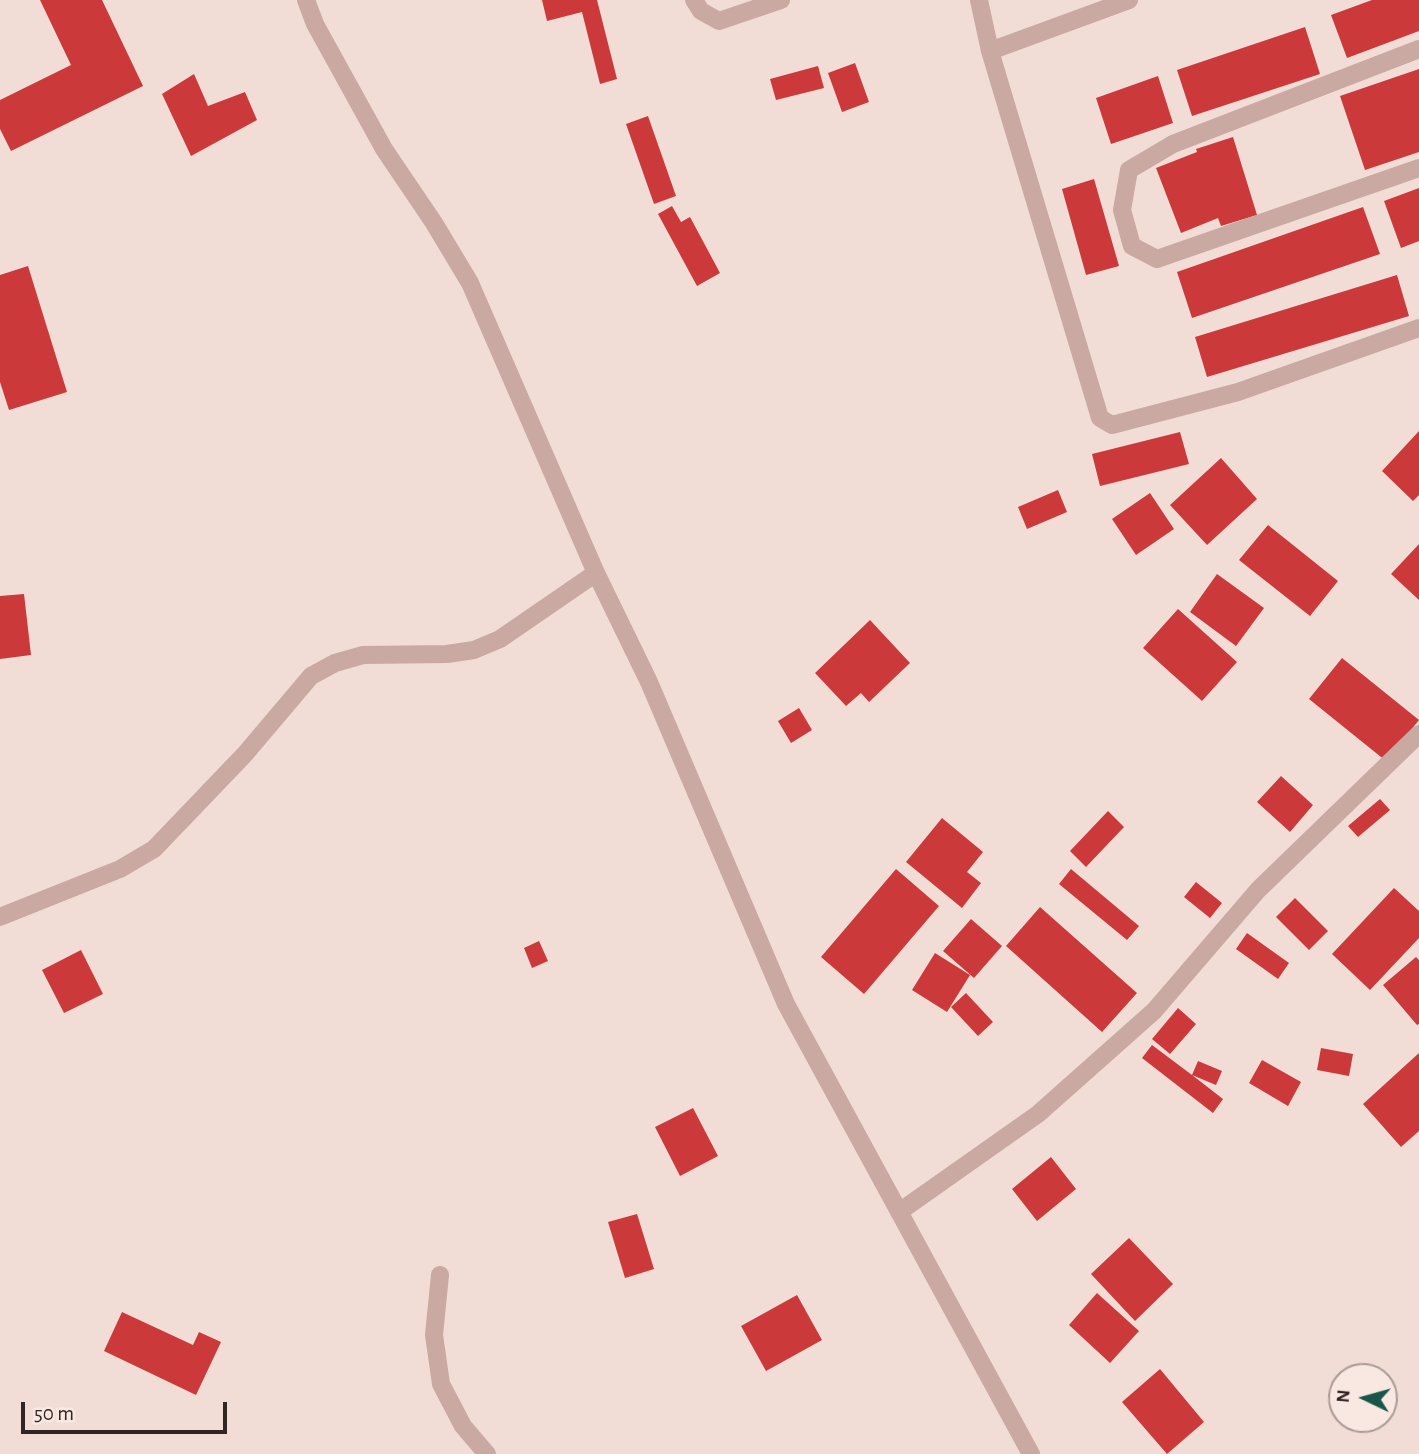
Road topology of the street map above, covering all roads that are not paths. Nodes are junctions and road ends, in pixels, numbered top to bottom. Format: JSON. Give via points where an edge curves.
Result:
{"nodes":[{"id":1,"x":306,"y":0,"type":"edge"},
{"id":2,"x":694,"y":0,"type":"edge"},
{"id":3,"x":781,"y":0,"type":"edge"},
{"id":4,"x":979,"y":0,"type":"edge"},
{"id":5,"x":1129,"y":0,"type":"edge"},
{"id":6,"x":1419,"y":49,"type":"edge"},
{"id":7,"x":990,"y":51,"type":"junction"},
{"id":8,"x":1419,"y":168,"type":"edge"},
{"id":9,"x":1419,"y":328,"type":"edge"},
{"id":10,"x":596,"y":573,"type":"junction"},
{"id":11,"x":1419,"y":734,"type":"edge"},
{"id":12,"x":0,"y":917,"type":"edge"},
{"id":13,"x":899,"y":1212,"type":"junction"},
{"id":14,"x":440,"y":1275,"type":"dead end"},
{"id":15,"x":487,"y":1454,"type":"edge"},
{"id":16,"x":1031,"y":1454,"type":"edge"}],
"edges":[{"from":1,"to":10,"type":"street","via":[[384,149],[470,283]]},
{"from":2,"to":3,"type":"street","via":[[701,11],[719,22]]},
{"from":4,"to":7,"type":"street"},
{"from":5,"to":7,"type":"street"},
{"from":6,"to":8,"type":"street","via":[[1173,144],[1129,170],[1122,210],[1132,246],[1157,259]]},
{"from":7,"to":9,"type":"street","via":[[1100,418],[1112,425],[1238,392]]},
{"from":10,"to":12,"type":"street","via":[[500,639],[474,650],[363,655],[311,676],[245,754],[153,849],[120,869]]},
{"from":10,"to":13,"type":"street","via":[[649,682],[786,1004]]},
{"from":11,"to":13,"type":"street","via":[[1258,890],[1154,1011],[1038,1114]]},
{"from":13,"to":16,"type":"street"},
{"from":14,"to":15,"type":"street","via":[[434,1335],[441,1384],[463,1426]]}]}
